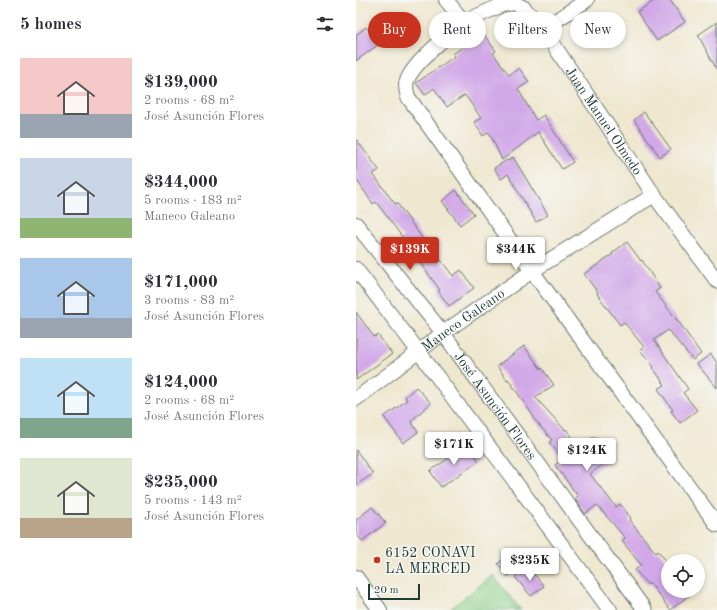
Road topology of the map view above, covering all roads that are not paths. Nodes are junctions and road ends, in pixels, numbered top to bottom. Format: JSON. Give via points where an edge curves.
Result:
{"nodes":[{"id":1,"x":446,"y":0,"type":"edge"},
{"id":2,"x":587,"y":0,"type":"edge"},
{"id":3,"x":456,"y":12,"type":"edge"},
{"id":4,"x":486,"y":12,"type":"edge"},
{"id":5,"x":528,"y":12,"type":"edge"},
{"id":6,"x":562,"y":16,"type":"edge"},
{"id":7,"x":435,"y":48,"type":"edge"},
{"id":8,"x":556,"y":48,"type":"edge"},
{"id":9,"x":654,"y":196,"type":"junction"},
{"id":10,"x":356,"y":224,"type":"edge"},
{"id":11,"x":356,"y":269,"type":"edge"},
{"id":12,"x":532,"y":271,"type":"junction"},
{"id":13,"x":717,"y":281,"type":"edge"},
{"id":14,"x":443,"y":333,"type":"junction"},
{"id":15,"x":419,"y":352,"type":"junction"},
{"id":16,"x":356,"y":398,"type":"edge"},
{"id":17,"x":717,"y":525,"type":"edge"},
{"id":18,"x":356,"y":577,"type":"edge"},
{"id":19,"x":380,"y":610,"type":"edge"},
{"id":20,"x":610,"y":610,"type":"edge"},
{"id":21,"x":645,"y":610,"type":"edge"}],
"edges":[{"from":1,"to":3,"type":"street"},
{"from":2,"to":6,"type":"street"},
{"from":4,"to":5,"type":"street","name":"Juan Manuel Olmedo","via":[[514,3]]},
{"from":7,"to":12,"type":"street","via":[[410,73],[406,86],[408,97]]},
{"from":8,"to":9,"type":"street","name":"Juan Manuel Olmedo"},
{"from":9,"to":12,"type":"street","name":"Maneco Galeano"},
{"from":9,"to":13,"type":"street","name":"Juan Manuel Olmedo"},
{"from":10,"to":14,"type":"street","name":"José Asunción Flores"},
{"from":11,"to":15,"type":"street"},
{"from":12,"to":14,"type":"street","name":"Maneco Galeano"},
{"from":12,"to":17,"type":"street"},
{"from":14,"to":15,"type":"street","name":"Maneco Galeano"},
{"from":14,"to":21,"type":"street","name":"José Asunción Flores"},
{"from":15,"to":16,"type":"street","name":"Maneco Galeano"},
{"from":15,"to":20,"type":"street"},
{"from":18,"to":19,"type":"street"}]}
